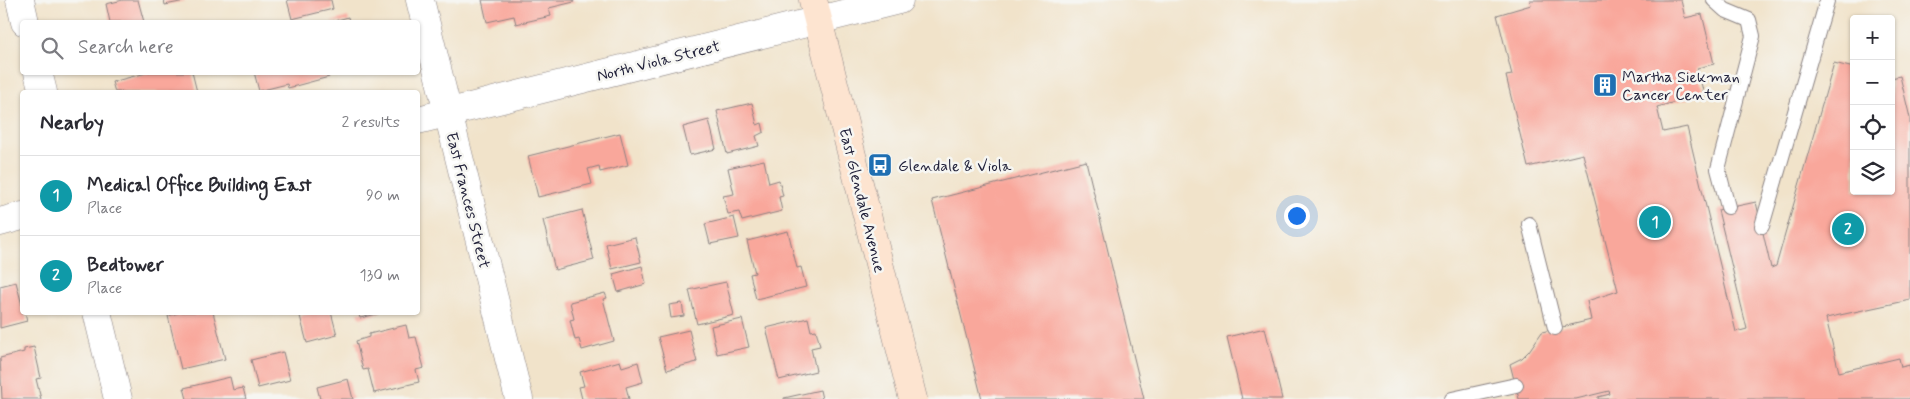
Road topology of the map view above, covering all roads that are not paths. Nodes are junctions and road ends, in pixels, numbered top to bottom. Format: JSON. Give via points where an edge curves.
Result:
{"nodes":[{"id":1,"x":20,"y":0,"type":"edge"},
{"id":2,"x":420,"y":0,"type":"edge"},
{"id":3,"x":899,"y":0,"type":"edge"},
{"id":4,"x":1714,"y":0,"type":"edge"},
{"id":5,"x":1827,"y":1,"type":"dead end"},
{"id":6,"x":815,"y":10,"type":"edge"},
{"id":7,"x":25,"y":20,"type":"edge"},
{"id":8,"x":39,"y":75,"type":"edge"},
{"id":9,"x":42,"y":90,"type":"edge"},
{"id":10,"x":448,"y":112,"type":"junction"},
{"id":11,"x":420,"y":119,"type":"edge"},
{"id":12,"x":1728,"y":207,"type":"dead end"},
{"id":13,"x":20,"y":217,"type":"edge"},
{"id":14,"x":0,"y":222,"type":"edge"},
{"id":15,"x":1530,"y":224,"type":"dead end"},
{"id":16,"x":1762,"y":226,"type":"dead end"},
{"id":17,"x":98,"y":315,"type":"edge"},
{"id":18,"x":1554,"y":328,"type":"dead end"},
{"id":19,"x":1516,"y":384,"type":"dead end"},
{"id":20,"x":118,"y":399,"type":"edge"},
{"id":21,"x":519,"y":399,"type":"edge"},
{"id":22,"x":913,"y":399,"type":"edge"},
{"id":23,"x":1452,"y":399,"type":"edge"}],
"edges":[{"from":1,"to":7,"type":"street"},
{"from":2,"to":10,"type":"street","name":"East Frances Street"},
{"from":3,"to":6,"type":"street","name":"North Viola Street"},
{"from":4,"to":12,"type":"lane","via":[[1725,10],[1750,20],[1753,36],[1718,169]]},
{"from":5,"to":16,"type":"lane"},
{"from":6,"to":10,"type":"street","name":"North Viola Street"},
{"from":6,"to":22,"type":"street","name":"East Glendale Avenue"},
{"from":8,"to":9,"type":"street"},
{"from":10,"to":11,"type":"street","name":"North Viola Street"},
{"from":10,"to":21,"type":"street","name":"East Frances Street"},
{"from":13,"to":14,"type":"street"},
{"from":15,"to":18,"type":"lane"},
{"from":17,"to":20,"type":"street"},
{"from":19,"to":23,"type":"lane"}]}
